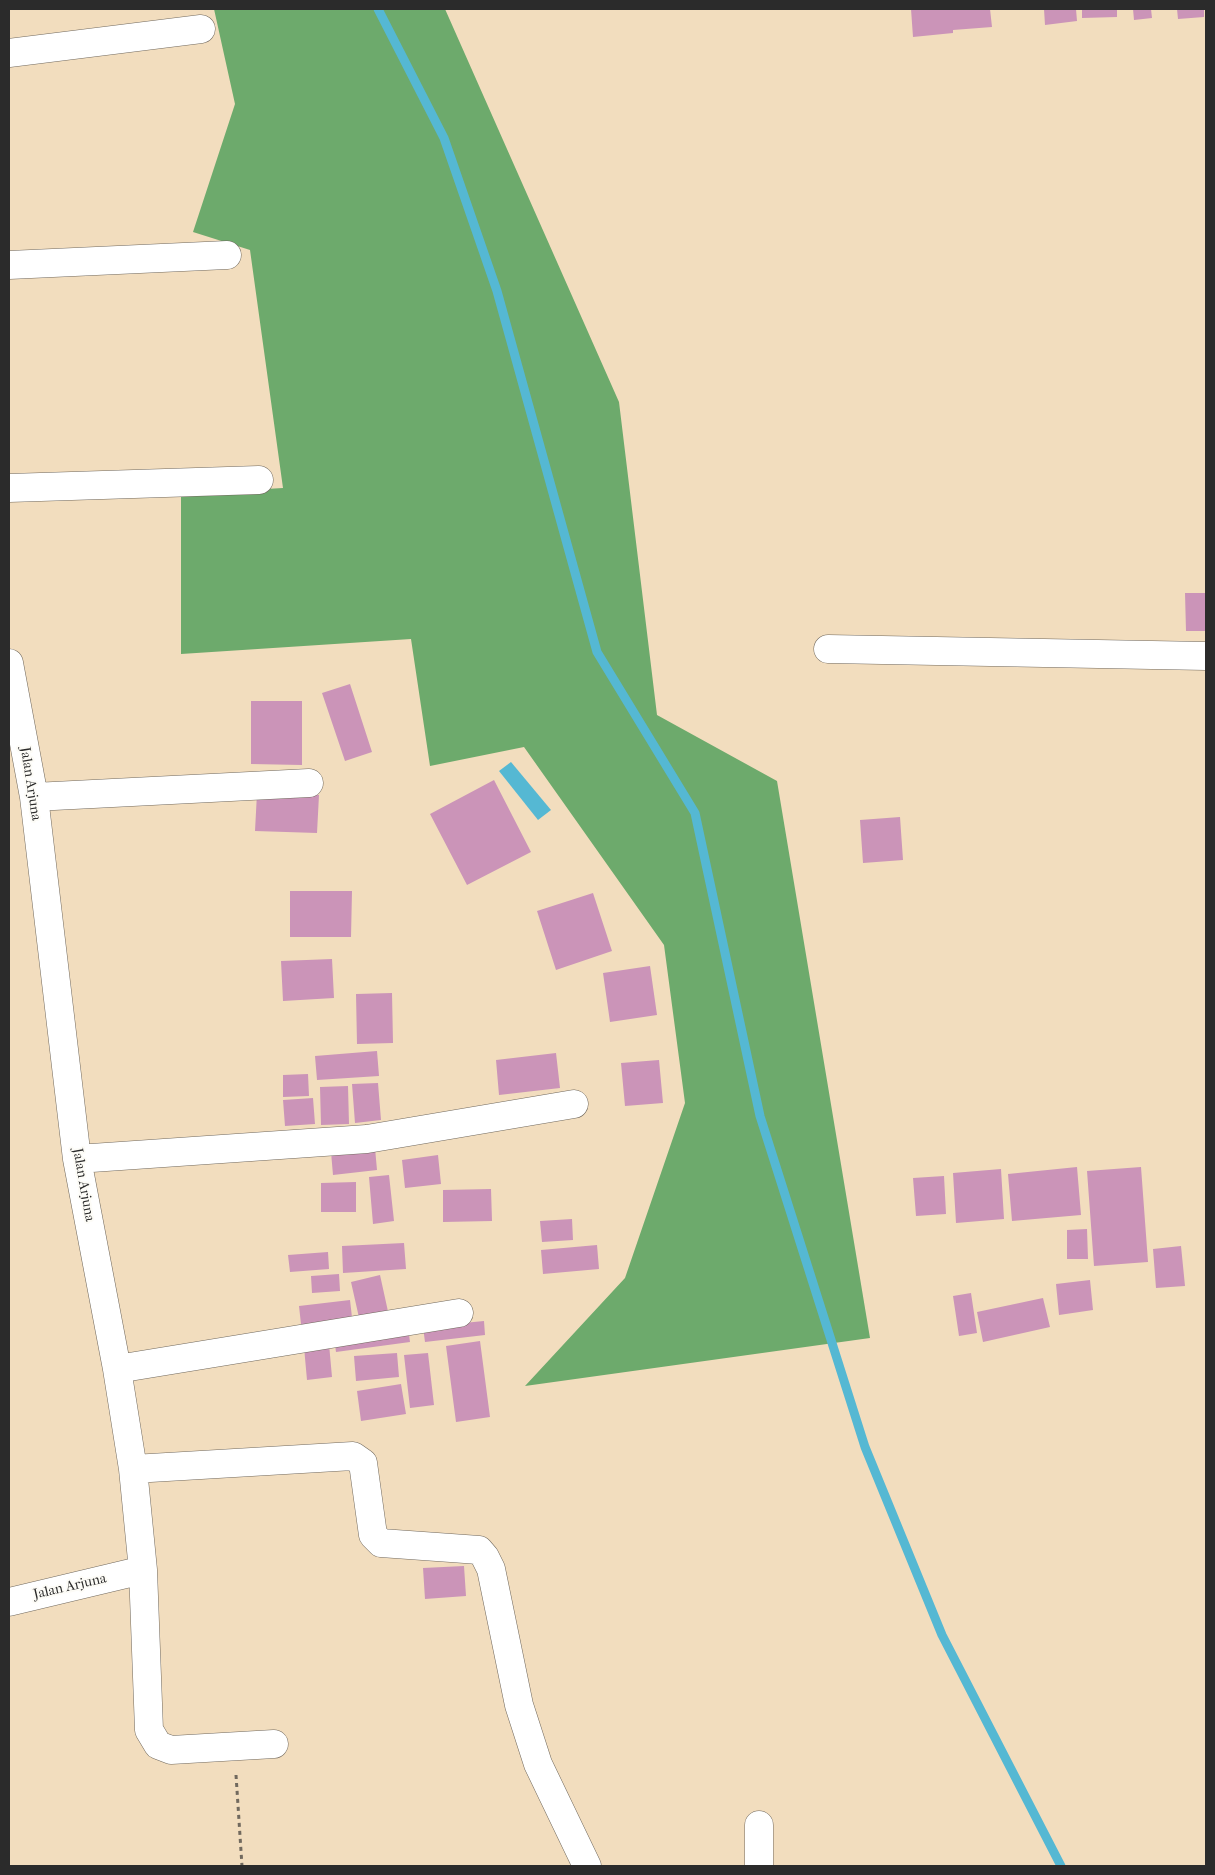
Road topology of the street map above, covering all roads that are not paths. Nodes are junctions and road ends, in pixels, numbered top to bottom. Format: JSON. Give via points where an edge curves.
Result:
{"nodes":[{"id":1,"x":201,"y":29,"type":"dead end"},
{"id":2,"x":9,"y":53,"type":"edge"},
{"id":3,"x":227,"y":255,"type":"dead end"},
{"id":4,"x":9,"y":265,"type":"edge"},
{"id":5,"x":260,"y":480,"type":"dead end"},
{"id":6,"x":9,"y":488,"type":"edge"},
{"id":7,"x":828,"y":650,"type":"dead end"},
{"id":8,"x":1206,"y":656,"type":"edge"},
{"id":9,"x":9,"y":662,"type":"edge"},
{"id":10,"x":309,"y":783,"type":"dead end"},
{"id":11,"x":34,"y":797,"type":"junction"},
{"id":12,"x":574,"y":1104,"type":"dead end"},
{"id":13,"x":77,"y":1159,"type":"junction"},
{"id":14,"x":459,"y":1314,"type":"dead end"},
{"id":15,"x":117,"y":1369,"type":"junction"},
{"id":16,"x":133,"y":1469,"type":"junction"},
{"id":17,"x":143,"y":1570,"type":"junction"},
{"id":18,"x":9,"y":1602,"type":"edge"},
{"id":19,"x":274,"y":1744,"type":"dead end"},
{"id":20,"x":759,"y":1825,"type":"dead end"},
{"id":21,"x":587,"y":1866,"type":"edge"},
{"id":22,"x":759,"y":1866,"type":"edge"}],
"edges":[{"from":1,"to":2,"type":"street"},
{"from":3,"to":4,"type":"street"},
{"from":5,"to":6,"type":"street"},
{"from":7,"to":8,"type":"street"},
{"from":9,"to":11,"type":"street","name":"Jalan Arjuna"},
{"from":10,"to":11,"type":"street"},
{"from":11,"to":13,"type":"street","name":"Jalan Arjuna"},
{"from":12,"to":13,"type":"street","via":[[367,1139]]},
{"from":13,"to":15,"type":"street","name":"Jalan Arjuna"},
{"from":14,"to":15,"type":"street"},
{"from":15,"to":16,"type":"street","name":"Jalan Arjuna"},
{"from":16,"to":17,"type":"street","name":"Jalan Arjuna"},
{"from":16,"to":21,"type":"street","via":[[353,1456],[363,1462],[373,1534],[381,1543],[479,1550],[491,1569],[520,1705],[538,1764]]},
{"from":17,"to":18,"type":"street","name":"Jalan Arjuna"},
{"from":17,"to":19,"type":"street","via":[[149,1730],[158,1745],[171,1750]]},
{"from":20,"to":22,"type":"street"}]}
